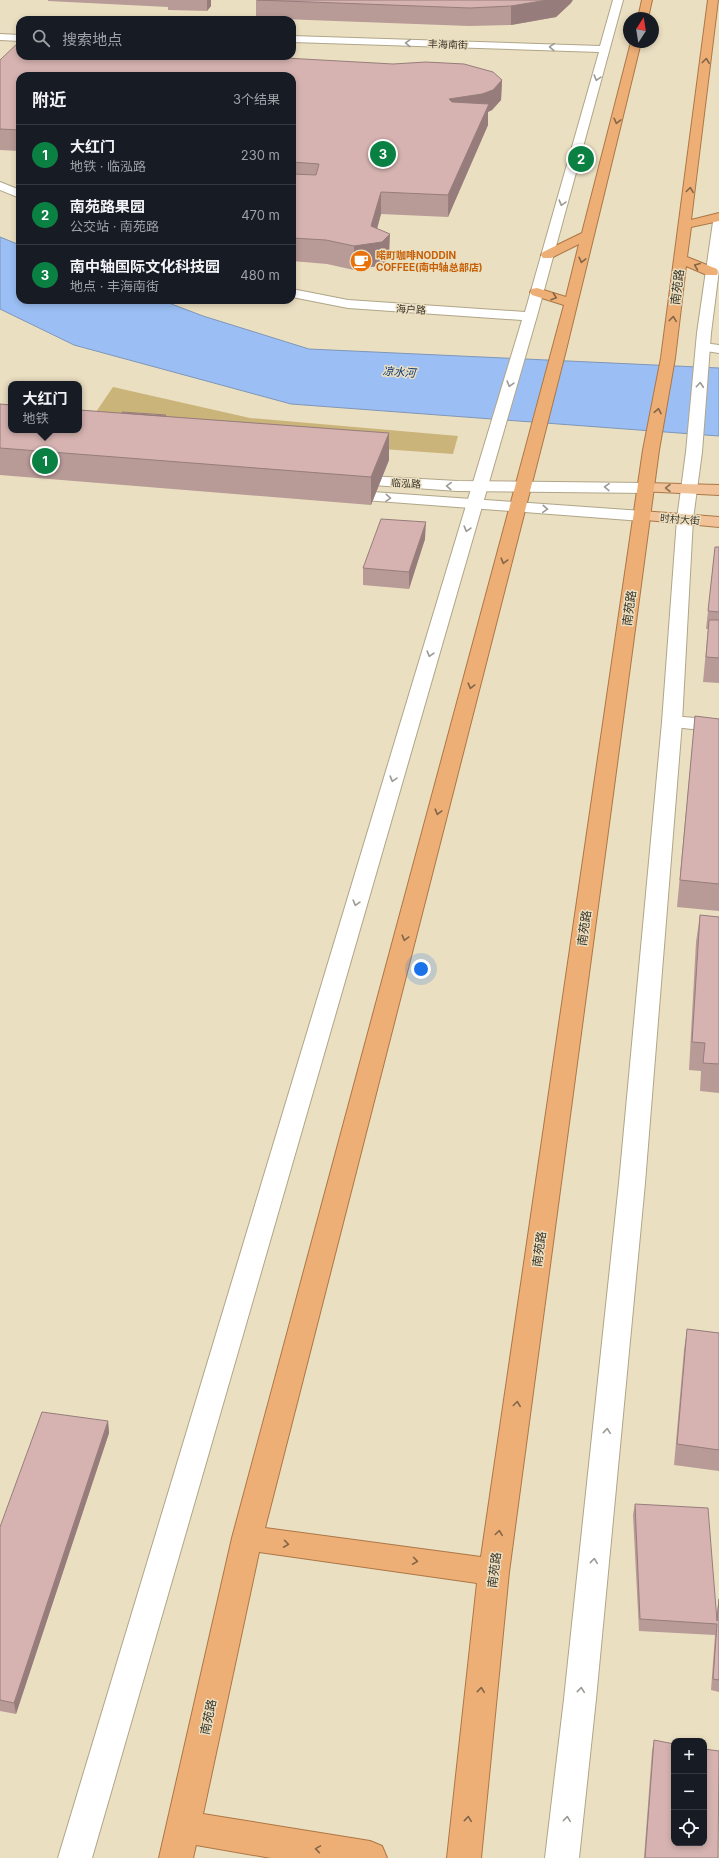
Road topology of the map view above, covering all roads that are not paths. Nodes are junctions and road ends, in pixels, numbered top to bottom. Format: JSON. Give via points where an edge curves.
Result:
{"nodes":[{"id":1,"x":618,"y":0,"type":"edge"},
{"id":2,"x":647,"y":0,"type":"edge"},
{"id":3,"x":713,"y":0,"type":"edge"},
{"id":4,"x":644,"y":12,"type":"edge"},
{"id":5,"x":715,"y":14,"type":"edge"},
{"id":6,"x":0,"y":30,"type":"edge"},
{"id":7,"x":16,"y":30,"type":"edge"},
{"id":8,"x":0,"y":37,"type":"edge"},
{"id":9,"x":16,"y":38,"type":"edge"},
{"id":10,"x":296,"y":39,"type":"edge"},
{"id":11,"x":296,"y":47,"type":"edge"},
{"id":12,"x":635,"y":48,"type":"edge"},
{"id":13,"x":604,"y":53,"type":"junction"},
{"id":14,"x":0,"y":186,"type":"edge"},
{"id":15,"x":16,"y":192,"type":"edge"},
{"id":16,"x":719,"y":217,"type":"edge"},
{"id":17,"x":719,"y":222,"type":"edge"},
{"id":18,"x":685,"y":226,"type":"junction"},
{"id":19,"x":588,"y":235,"type":"junction"},
{"id":20,"x":547,"y":255,"type":"junction"},
{"id":21,"x":681,"y":259,"type":"junction"},
{"id":22,"x":712,"y":272,"type":"junction"},
{"id":23,"x":537,"y":292,"type":"junction"},
{"id":24,"x":296,"y":294,"type":"edge"},
{"id":25,"x":571,"y":303,"type":"junction"},
{"id":26,"x":530,"y":316,"type":"junction"},
{"id":27,"x":719,"y":334,"type":"edge"},
{"id":28,"x":703,"y":347,"type":"junction"},
{"id":29,"x":719,"y":349,"type":"edge"},
{"id":30,"x":339,"y":479,"type":"edge"},
{"id":31,"x":646,"y":488,"type":"junction"},
{"id":32,"x":689,"y":488,"type":"junction"},
{"id":33,"x":719,"y":490,"type":"edge"},
{"id":34,"x":328,"y":494,"type":"edge"},
{"id":35,"x":477,"y":495,"type":"junction"},
{"id":36,"x":521,"y":497,"type":"junction"},
{"id":37,"x":642,"y":516,"type":"junction"},
{"id":38,"x":685,"y":519,"type":"junction"},
{"id":39,"x":719,"y":522,"type":"edge"},
{"id":40,"x":672,"y":722,"type":"junction"},
{"id":41,"x":719,"y":726,"type":"edge"},
{"id":42,"x":247,"y":1538,"type":"junction"},
{"id":43,"x":494,"y":1572,"type":"junction"},
{"id":44,"x":180,"y":1842,"type":"edge"},
{"id":45,"x":75,"y":1858,"type":"edge"},
{"id":46,"x":370,"y":1858,"type":"edge"},
{"id":47,"x":464,"y":1858,"type":"edge"},
{"id":48,"x":562,"y":1858,"type":"edge"}],
"edges":[{"from":1,"to":13,"type":"street"},
{"from":2,"to":4,"type":"highway"},
{"from":3,"to":5,"type":"highway","name":"南苑路"},
{"from":18,"to":5,"type":"highway","name":"南苑路","one_way":true},
{"from":6,"to":7,"type":"street"},
{"from":8,"to":9,"type":"street"},
{"from":13,"to":10,"type":"street","name":"丰海南街","one_way":true},
{"from":11,"to":13,"type":"street","name":"丰海南街"},
{"from":12,"to":19,"type":"highway","name":"南苑路","one_way":true},
{"from":13,"to":20,"type":"street","one_way":true},
{"from":14,"to":15,"type":"street"},
{"from":16,"to":18,"type":"highway"},
{"from":17,"to":22,"type":"street"},
{"from":18,"to":21,"type":"highway","name":"南苑路"},
{"from":19,"to":20,"type":"highway"},
{"from":19,"to":25,"type":"highway","name":"南苑路","one_way":true},
{"from":20,"to":23,"type":"street"},
{"from":22,"to":21,"type":"highway","one_way":true},
{"from":31,"to":21,"type":"highway","name":"南苑路","one_way":true,"via":[[668,358]]},
{"from":22,"to":28,"type":"street"},
{"from":23,"to":25,"type":"highway","one_way":true},
{"from":23,"to":26,"type":"street"},
{"from":24,"to":26,"type":"street","name":"海户路","via":[[348,304]]},
{"from":25,"to":36,"type":"highway","name":"南苑路"},
{"from":26,"to":35,"type":"street","one_way":true},
{"from":27,"to":28,"type":"street"},
{"from":28,"to":29,"type":"street"},
{"from":32,"to":28,"type":"street","one_way":true},
{"from":35,"to":30,"type":"street","name":"临泓路","one_way":true,"via":[[457,486]]},
{"from":32,"to":31,"type":"main road","one_way":true},
{"from":31,"to":36,"type":"street","name":"临泓路","one_way":true},
{"from":31,"to":37,"type":"highway","name":"南苑路"},
{"from":32,"to":33,"type":"main road"},
{"from":32,"to":38,"type":"street"},
{"from":34,"to":35,"type":"street","name":"临泓路","one_way":true},
{"from":35,"to":36,"type":"street","name":"临泓路"},
{"from":35,"to":36,"type":"street","name":"临泓路"},
{"from":35,"to":45,"type":"street","one_way":true},
{"from":36,"to":37,"type":"street","name":"临泓路","one_way":true},
{"from":36,"to":42,"type":"highway","name":"南苑路","one_way":true},
{"from":37,"to":38,"type":"main road","name":"时村大街"},
{"from":43,"to":37,"type":"highway","name":"南苑路","one_way":true},
{"from":38,"to":39,"type":"main road","name":"时村大街"},
{"from":38,"to":40,"type":"street"},
{"from":40,"to":41,"type":"street"},
{"from":48,"to":40,"type":"street","one_way":true,"via":[[632,1183]]},
{"from":42,"to":43,"type":"highway","one_way":true},
{"from":42,"to":44,"type":"highway","name":"南苑路"},
{"from":47,"to":43,"type":"highway","name":"南苑路","one_way":true},
{"from":46,"to":44,"type":"highway","one_way":true}]}
